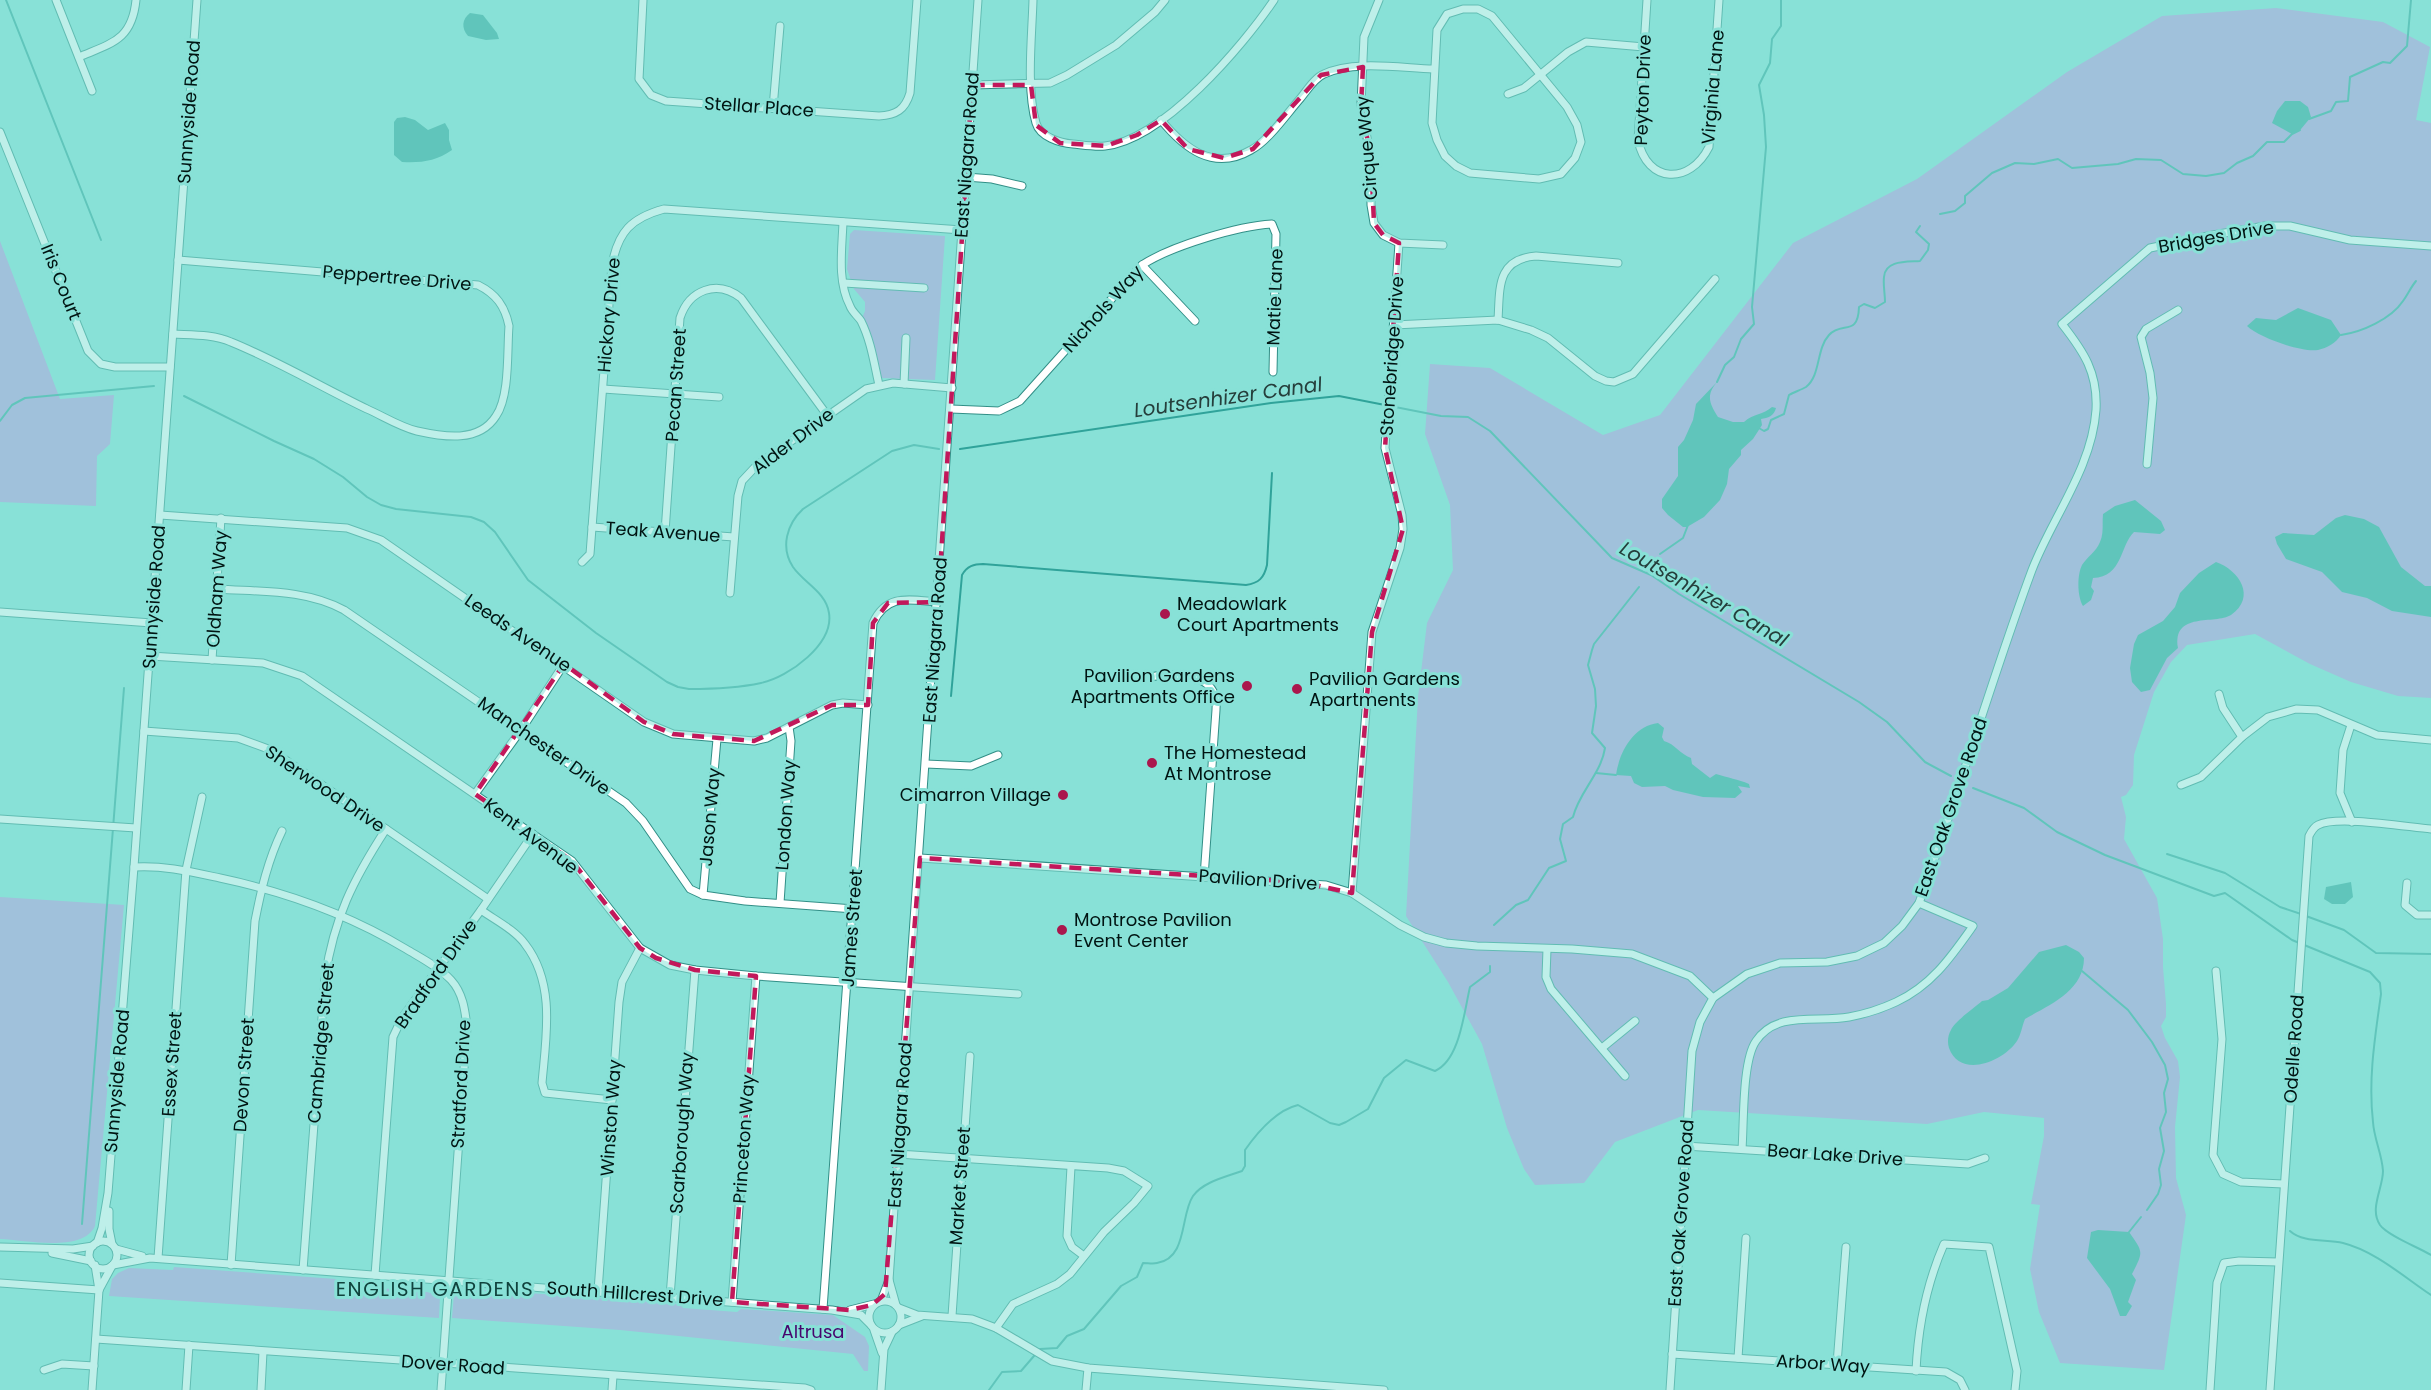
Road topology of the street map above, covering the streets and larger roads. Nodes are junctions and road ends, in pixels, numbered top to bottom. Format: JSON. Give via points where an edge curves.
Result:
{"nodes":[{"id":1,"x":56,"y":0,"type":"edge"},
{"id":2,"x":136,"y":0,"type":"edge"},
{"id":3,"x":198,"y":0,"type":"edge"},
{"id":4,"x":643,"y":0,"type":"edge"},
{"id":5,"x":917,"y":0,"type":"edge"},
{"id":6,"x":978,"y":0,"type":"edge"},
{"id":7,"x":1033,"y":0,"type":"edge"},
{"id":8,"x":1165,"y":0,"type":"edge"},
{"id":9,"x":1274,"y":0,"type":"edge"},
{"id":10,"x":1379,"y":0,"type":"edge"},
{"id":11,"x":1647,"y":0,"type":"edge"},
{"id":12,"x":1719,"y":0,"type":"edge"},
{"id":13,"x":780,"y":26,"type":"dead end"},
{"id":14,"x":1644,"y":47,"type":"junction"},
{"id":15,"x":79,"y":57,"type":"junction"},
{"id":16,"x":1363,"y":67,"type":"junction"},
{"id":17,"x":1433,"y":69,"type":"junction"},
{"id":18,"x":1539,"y":76,"type":"junction"},
{"id":19,"x":972,"y":85,"type":"junction"},
{"id":20,"x":1031,"y":85,"type":"junction"},
{"id":21,"x":92,"y":91,"type":"dead end"},
{"id":22,"x":1508,"y":94,"type":"dead end"},
{"id":23,"x":773,"y":108,"type":"junction"},
{"id":24,"x":1161,"y":120,"type":"junction"},
{"id":25,"x":0,"y":132,"type":"edge"},
{"id":26,"x":1659,"y":171,"type":"joint"},
{"id":27,"x":966,"y":177,"type":"junction"},
{"id":28,"x":1022,"y":186,"type":"dead end"},
{"id":29,"x":843,"y":222,"type":"junction"},
{"id":30,"x":1272,"y":224,"type":"joint"},
{"id":31,"x":962,"y":230,"type":"junction"},
{"id":32,"x":1399,"y":243,"type":"junction"},
{"id":33,"x":1443,"y":244,"type":"dead end"},
{"id":34,"x":2431,"y":246,"type":"edge"},
{"id":35,"x":178,"y":260,"type":"junction"},
{"id":36,"x":1617,"y":263,"type":"dead end"},
{"id":37,"x":1142,"y":265,"type":"junction"},
{"id":38,"x":1715,"y":279,"type":"dead end"},
{"id":39,"x":844,"y":283,"type":"junction"},
{"id":40,"x":924,"y":288,"type":"dead end"},
{"id":41,"x":2178,"y":310,"type":"dead end"},
{"id":42,"x":1498,"y":320,"type":"junction"},
{"id":43,"x":1195,"y":321,"type":"dead end"},
{"id":44,"x":1394,"y":324,"type":"junction"},
{"id":45,"x":2062,"y":324,"type":"joint"},
{"id":46,"x":173,"y":334,"type":"junction"},
{"id":47,"x":906,"y":338,"type":"dead end"},
{"id":48,"x":170,"y":367,"type":"junction"},
{"id":49,"x":1273,"y":372,"type":"dead end"},
{"id":50,"x":904,"y":384,"type":"junction"},
{"id":51,"x":879,"y":385,"type":"junction"},
{"id":52,"x":952,"y":388,"type":"junction"},
{"id":53,"x":603,"y":389,"type":"junction"},
{"id":54,"x":675,"y":394,"type":"junction"},
{"id":55,"x":719,"y":397,"type":"dead end"},
{"id":56,"x":951,"y":409,"type":"junction"},
{"id":57,"x":827,"y":414,"type":"junction"},
{"id":58,"x":2147,"y":464,"type":"dead end"},
{"id":59,"x":160,"y":515,"type":"junction"},
{"id":60,"x":221,"y":518,"type":"junction"},
{"id":61,"x":592,"y":527,"type":"junction"},
{"id":62,"x":665,"y":532,"type":"junction"},
{"id":63,"x":734,"y":537,"type":"junction"},
{"id":64,"x":582,"y":562,"type":"dead end"},
{"id":65,"x":217,"y":589,"type":"junction"},
{"id":66,"x":730,"y":593,"type":"dead end"},
{"id":67,"x":938,"y":603,"type":"junction"},
{"id":68,"x":0,"y":612,"type":"edge"},
{"id":69,"x":152,"y":623,"type":"junction"},
{"id":70,"x":150,"y":657,"type":"junction"},
{"id":71,"x":212,"y":660,"type":"junction"},
{"id":72,"x":564,"y":664,"type":"junction"},
{"id":73,"x":1143,"y":679,"type":"dead end"},
{"id":74,"x":2219,"y":694,"type":"dead end"},
{"id":75,"x":868,"y":705,"type":"junction"},
{"id":76,"x":2351,"y":725,"type":"junction"},
{"id":77,"x":789,"y":727,"type":"junction"},
{"id":78,"x":521,"y":730,"type":"junction"},
{"id":79,"x":144,"y":731,"type":"junction"},
{"id":80,"x":2242,"y":737,"type":"junction"},
{"id":81,"x":717,"y":739,"type":"junction"},
{"id":82,"x":2431,"y":740,"type":"edge"},
{"id":83,"x":998,"y":755,"type":"dead end"},
{"id":84,"x":926,"y":764,"type":"junction"},
{"id":85,"x":2181,"y":785,"type":"dead end"},
{"id":86,"x":475,"y":794,"type":"junction"},
{"id":87,"x":202,"y":797,"type":"dead end"},
{"id":88,"x":0,"y":819,"type":"edge"},
{"id":89,"x":2352,"y":822,"type":"junction"},
{"id":90,"x":136,"y":828,"type":"junction"},
{"id":91,"x":386,"y":829,"type":"junction"},
{"id":92,"x":2431,"y":829,"type":"edge"},
{"id":93,"x":282,"y":831,"type":"dead end"},
{"id":94,"x":532,"y":834,"type":"junction"},
{"id":95,"x":920,"y":858,"type":"junction"},
{"id":96,"x":134,"y":867,"type":"junction"},
{"id":97,"x":186,"y":870,"type":"junction"},
{"id":98,"x":1204,"y":877,"type":"junction"},
{"id":99,"x":2407,"y":883,"type":"dead end"},
{"id":100,"x":261,"y":886,"type":"junction"},
{"id":101,"x":1352,"y":893,"type":"junction"},
{"id":102,"x":703,"y":895,"type":"junction"},
{"id":103,"x":488,"y":899,"type":"junction"},
{"id":104,"x":780,"y":903,"type":"junction"},
{"id":105,"x":1919,"y":903,"type":"junction"},
{"id":106,"x":854,"y":909,"type":"junction"},
{"id":107,"x":481,"y":910,"type":"junction"},
{"id":108,"x":339,"y":914,"type":"junction"},
{"id":109,"x":2431,"y":915,"type":"edge"},
{"id":110,"x":640,"y":948,"type":"junction"},
{"id":111,"x":1547,"y":949,"type":"junction"},
{"id":112,"x":437,"y":968,"type":"junction"},
{"id":113,"x":694,"y":970,"type":"junction"},
{"id":114,"x":2216,"y":971,"type":"dead end"},
{"id":115,"x":756,"y":976,"type":"junction"},
{"id":116,"x":848,"y":983,"type":"junction"},
{"id":117,"x":910,"y":987,"type":"junction"},
{"id":118,"x":1018,"y":994,"type":"dead end"},
{"id":119,"x":1713,"y":998,"type":"junction"},
{"id":120,"x":1635,"y":1021,"type":"dead end"},
{"id":121,"x":1602,"y":1048,"type":"junction"},
{"id":122,"x":970,"y":1056,"type":"dead end"},
{"id":123,"x":1625,"y":1076,"type":"dead end"},
{"id":124,"x":612,"y":1100,"type":"junction"},
{"id":125,"x":1684,"y":1146,"type":"junction"},
{"id":126,"x":1742,"y":1149,"type":"junction"},
{"id":127,"x":898,"y":1154,"type":"junction"},
{"id":128,"x":962,"y":1158,"type":"junction"},
{"id":129,"x":1985,"y":1158,"type":"dead end"},
{"id":130,"x":1071,"y":1167,"type":"junction"},
{"id":131,"x":2283,"y":1184,"type":"junction"},
{"id":132,"x":108,"y":1193,"type":"junction"},
{"id":133,"x":1746,"y":1238,"type":"dead end"},
{"id":134,"x":95,"y":1245,"type":"junction"},
{"id":135,"x":0,"y":1247,"type":"edge"},
{"id":136,"x":114,"y":1247,"type":"junction"},
{"id":137,"x":1846,"y":1247,"type":"dead end"},
{"id":138,"x":25,"y":1249,"type":"junction"},
{"id":139,"x":1083,"y":1256,"type":"junction"},
{"id":140,"x":154,"y":1258,"type":"junction"},
{"id":141,"x":2278,"y":1262,"type":"junction"},
{"id":142,"x":93,"y":1263,"type":"junction"},
{"id":143,"x":112,"y":1265,"type":"junction"},
{"id":144,"x":231,"y":1265,"type":"junction"},
{"id":145,"x":303,"y":1270,"type":"junction"},
{"id":146,"x":375,"y":1275,"type":"junction"},
{"id":147,"x":889,"y":1280,"type":"junction"},
{"id":148,"x":449,"y":1281,"type":"junction"},
{"id":149,"x":0,"y":1284,"type":"edge"},
{"id":150,"x":99,"y":1290,"type":"junction"},
{"id":151,"x":598,"y":1291,"type":"junction"},
{"id":152,"x":670,"y":1297,"type":"junction"},
{"id":153,"x":732,"y":1302,"type":"junction"},
{"id":154,"x":878,"y":1302,"type":"junction"},
{"id":155,"x":898,"y":1306,"type":"junction"},
{"id":156,"x":823,"y":1309,"type":"junction"},
{"id":157,"x":832,"y":1310,"type":"junction"},
{"id":158,"x":925,"y":1316,"type":"junction"},
{"id":159,"x":952,"y":1316,"type":"junction"},
{"id":160,"x":899,"y":1325,"type":"junction"},
{"id":161,"x":872,"y":1326,"type":"junction"},
{"id":162,"x":996,"y":1328,"type":"junction"},
{"id":163,"x":892,"y":1331,"type":"junction"},
{"id":164,"x":96,"y":1339,"type":"junction"},
{"id":165,"x":189,"y":1345,"type":"junction"},
{"id":166,"x":263,"y":1352,"type":"junction"},
{"id":167,"x":1672,"y":1354,"type":"junction"},
{"id":168,"x":1738,"y":1358,"type":"junction"},
{"id":169,"x":442,"y":1364,"type":"junction"},
{"id":170,"x":1838,"y":1364,"type":"junction"},
{"id":171,"x":883,"y":1365,"type":"junction"},
{"id":172,"x":94,"y":1366,"type":"junction"},
{"id":173,"x":1088,"y":1368,"type":"junction"},
{"id":174,"x":44,"y":1370,"type":"dead end"},
{"id":175,"x":1916,"y":1371,"type":"junction"},
{"id":176,"x":613,"y":1376,"type":"junction"},
{"id":177,"x":688,"y":1381,"type":"junction"},
{"id":178,"x":92,"y":1390,"type":"edge"},
{"id":179,"x":186,"y":1390,"type":"edge"},
{"id":180,"x":261,"y":1390,"type":"edge"},
{"id":181,"x":441,"y":1390,"type":"edge"},
{"id":182,"x":612,"y":1390,"type":"edge"},
{"id":183,"x":687,"y":1390,"type":"edge"},
{"id":184,"x":811,"y":1390,"type":"edge"},
{"id":185,"x":881,"y":1390,"type":"edge"},
{"id":186,"x":1086,"y":1390,"type":"edge"},
{"id":187,"x":1384,"y":1390,"type":"edge"},
{"id":188,"x":1670,"y":1390,"type":"edge"},
{"id":189,"x":1965,"y":1390,"type":"edge"},
{"id":190,"x":2015,"y":1390,"type":"edge"},
{"id":191,"x":2210,"y":1390,"type":"edge"},
{"id":192,"x":2270,"y":1390,"type":"edge"}],
"edges":[{"from":1,"to":15,"type":"street"},
{"from":2,"to":15,"type":"street","via":[[131,26],[122,38]]},
{"from":3,"to":35,"type":"street","name":"Sunnyside Road"},
{"from":4,"to":23,"type":"street","name":"Stellar Place","via":[[639,79],[651,96],[666,101]]},
{"from":5,"to":23,"type":"street","name":"Stellar Place","via":[[910,93],[900,111],[879,116]]},
{"from":6,"to":19,"type":"street","name":"East Niagara Road"},
{"from":7,"to":20,"type":"street"},
{"from":8,"to":20,"type":"street","via":[[1116,45],[1068,75],[1050,83]]},
{"from":9,"to":24,"type":"street","via":[[1216,73]]},
{"from":10,"to":16,"type":"street","name":"Cirque Way","via":[[1364,37]]},
{"from":11,"to":14,"type":"street","name":"Peyton Drive"},
{"from":12,"to":26,"type":"street","name":"Virginia Lane","via":[[1710,147],[1691,170],[1681,174]]},
{"from":13,"to":23,"type":"street"},
{"from":14,"to":18,"type":"street","via":[[1586,42]]},
{"from":14,"to":26,"type":"street","name":"Peyton Drive","via":[[1638,140],[1640,153]]},
{"from":15,"to":21,"type":"street"},
{"from":16,"to":17,"type":"street"},
{"from":16,"to":24,"type":"street","via":[[1339,68],[1321,75],[1253,149],[1240,155],[1205,156],[1188,149]]},
{"from":16,"to":32,"type":"street","name":"Cirque Way","via":[[1361,105],[1371,159],[1374,223],[1383,235]]},
{"from":17,"to":18,"type":"street","via":[[1437,30],[1447,14],[1478,9],[1492,16]]},
{"from":17,"to":18,"type":"street","via":[[1432,123],[1445,156],[1470,173],[1539,179],[1561,174],[1575,158],[1581,142],[1567,107]]},
{"from":18,"to":22,"type":"street"},
{"from":19,"to":20,"type":"street"},
{"from":19,"to":27,"type":"street","name":"East Niagara Road"},
{"from":20,"to":24,"type":"street","via":[[1036,125],[1060,143],[1106,146],[1137,135]]},
{"from":25,"to":48,"type":"street","name":"Iris Court","via":[[88,351],[101,364]]},
{"from":27,"to":28,"type":"street"},
{"from":27,"to":31,"type":"street","name":"East Niagara Road"},
{"from":29,"to":31,"type":"street","name":"Hickory Drive"},
{"from":29,"to":39,"type":"street"},
{"from":29,"to":53,"type":"street","name":"Hickory Drive","via":[[664,209],[636,220],[620,236],[613,257]]},
{"from":30,"to":37,"type":"street","name":"Nichols Way","via":[[1255,225],[1174,248]]},
{"from":30,"to":49,"type":"street","name":"Matie Lane","via":[[1276,234]]},
{"from":31,"to":52,"type":"street","name":"East Niagara Road"},
{"from":32,"to":33,"type":"street"},
{"from":32,"to":44,"type":"street","name":"Stonebridge Drive"},
{"from":34,"to":45,"type":"street","name":"Bridges Drive","via":[[2350,240],[2290,226],[2265,226],[2202,237],[2150,248]]},
{"from":35,"to":46,"type":"street","name":"Sunnyside Road"},
{"from":35,"to":46,"type":"street","name":"Peppertree Drive","via":[[478,285],[490,291],[506,310],[509,326],[504,395],[497,415],[477,433],[457,436],[416,431],[232,342],[211,336]]},
{"from":36,"to":42,"type":"street","via":[[1522,257],[1506,270],[1501,282]]},
{"from":37,"to":43,"type":"street"},
{"from":37,"to":56,"type":"street","name":"Nichols Way","via":[[1020,401],[999,411]]},
{"from":38,"to":42,"type":"street","via":[[1633,374],[1614,382],[1595,376],[1548,338]]},
{"from":39,"to":40,"type":"street"},
{"from":39,"to":51,"type":"street","via":[[850,306],[869,338]]},
{"from":41,"to":58,"type":"street","via":[[2146,329],[2141,337],[2153,398]]},
{"from":42,"to":44,"type":"street"},
{"from":44,"to":101,"type":"street","name":"Stonebridge Drive","via":[[1385,448],[1403,529],[1372,632]]},
{"from":45,"to":105,"type":"street","name":"East Oak Grove Road","via":[[2079,345],[2096,388],[2096,414],[2088,449],[2033,568]]},
{"from":46,"to":48,"type":"street","name":"Sunnyside Road"},
{"from":47,"to":50,"type":"street"},
{"from":48,"to":59,"type":"street","name":"Sunnyside Road"},
{"from":50,"to":51,"type":"street","name":"Alder Drive"},
{"from":50,"to":52,"type":"street","name":"Alder Drive"},
{"from":51,"to":57,"type":"street","name":"Alder Drive"},
{"from":52,"to":56,"type":"street","name":"East Niagara Road"},
{"from":53,"to":54,"type":"street"},
{"from":53,"to":61,"type":"street","name":"Hickory Drive"},
{"from":54,"to":55,"type":"street"},
{"from":54,"to":57,"type":"street","name":"Pecan Street","via":[[684,307],[704,290],[725,288],[741,298]]},
{"from":54,"to":62,"type":"street","name":"Pecan Street"},
{"from":56,"to":67,"type":"street","name":"East Niagara Road"},
{"from":57,"to":63,"type":"street","name":"Alder Drive","via":[[757,465],[742,481]]},
{"from":59,"to":60,"type":"street","name":"Leeds Avenue"},
{"from":59,"to":69,"type":"street","name":"Sunnyside Road"},
{"from":60,"to":65,"type":"street","name":"Oldham Way"},
{"from":60,"to":72,"type":"street","name":"Leeds Avenue","via":[[327,525],[363,532],[381,540]]},
{"from":61,"to":62,"type":"street","name":"Teak Avenue"},
{"from":61,"to":64,"type":"street","name":"Hickory Drive","via":[[590,554]]},
{"from":62,"to":63,"type":"street","name":"Teak Avenue"},
{"from":63,"to":66,"type":"street","name":"Alder Drive"},
{"from":65,"to":71,"type":"street","name":"Oldham Way"},
{"from":65,"to":78,"type":"street","name":"Manchester Drive","via":[[309,596],[326,601]]},
{"from":67,"to":75,"type":"street","name":"James Street","via":[[902,600],[888,603],[879,611],[873,623]]},
{"from":67,"to":84,"type":"street","name":"East Niagara Road"},
{"from":68,"to":69,"type":"street"},
{"from":69,"to":70,"type":"street","name":"Sunnyside Road"},
{"from":70,"to":71,"type":"street","name":"Kent Avenue"},
{"from":70,"to":79,"type":"street","name":"Sunnyside Road"},
{"from":71,"to":86,"type":"street","name":"Kent Avenue","via":[[263,663],[302,676]]},
{"from":72,"to":78,"type":"street"},
{"from":72,"to":81,"type":"street","name":"Leeds Avenue","via":[[657,729]]},
{"from":73,"to":98,"type":"street","via":[[1159,674],[1197,678],[1209,685],[1215,695]]},
{"from":74,"to":80,"type":"street","via":[[2223,708]]},
{"from":75,"to":77,"type":"street","name":"Leeds Avenue","via":[[832,705]]},
{"from":75,"to":106,"type":"street","name":"James Street"},
{"from":76,"to":80,"type":"street","via":[[2318,710],[2296,709],[2268,717]]},
{"from":76,"to":82,"type":"street","via":[[2377,735]]},
{"from":76,"to":89,"type":"street","via":[[2343,750],[2340,793]]},
{"from":77,"to":81,"type":"street","name":"Leeds Avenue","via":[[754,741]]},
{"from":77,"to":104,"type":"street","name":"London Way"},
{"from":78,"to":86,"type":"street"},
{"from":78,"to":102,"type":"street","name":"Manchester Drive","via":[[626,802],[690,889]]},
{"from":79,"to":90,"type":"street","name":"Sunnyside Road"},
{"from":79,"to":91,"type":"street","name":"Sherwood Drive","via":[[254,742]]},
{"from":80,"to":85,"type":"street","via":[[2201,777]]},
{"from":81,"to":102,"type":"street","name":"Jason Way"},
{"from":83,"to":84,"type":"street","via":[[971,766]]},
{"from":84,"to":95,"type":"street","name":"East Niagara Road"},
{"from":86,"to":94,"type":"street","name":"Kent Avenue"},
{"from":87,"to":97,"type":"street","name":"Essex Street"},
{"from":88,"to":90,"type":"street"},
{"from":89,"to":92,"type":"street","name":"Odelle Road"},
{"from":89,"to":131,"type":"street","name":"Odelle Road","via":[[2326,822],[2316,826],[2309,836]]},
{"from":90,"to":96,"type":"street","name":"Sunnyside Road"},
{"from":91,"to":103,"type":"street","name":"Sherwood Drive"},
{"from":91,"to":108,"type":"street","name":"Cambridge Street","via":[[357,873]]},
{"from":93,"to":100,"type":"street","name":"Devon Street"},
{"from":94,"to":103,"type":"street","name":"Bradford Drive"},
{"from":94,"to":110,"type":"street","name":"Kent Avenue","via":[[572,861]]},
{"from":95,"to":98,"type":"street","name":"Pavilion Drive"},
{"from":95,"to":117,"type":"street","name":"East Niagara Road"},
{"from":96,"to":97,"type":"street","name":"Stratford Drive"},
{"from":96,"to":132,"type":"street","name":"Sunnyside Road"},
{"from":97,"to":100,"type":"street","name":"Stratford Drive"},
{"from":97,"to":140,"type":"street","name":"Essex Street"},
{"from":98,"to":101,"type":"street","name":"Pavilion Drive","via":[[1309,883]]},
{"from":99,"to":109,"type":"street","via":[[2405,905],[2417,915]]},
{"from":100,"to":108,"type":"street","name":"Stratford Drive"},
{"from":100,"to":144,"type":"street","name":"Devon Street","via":[[255,921]]},
{"from":101,"to":111,"type":"street","name":"Pavilion Drive","via":[[1400,926],[1424,937],[1456,944]]},
{"from":102,"to":104,"type":"street"},
{"from":103,"to":107,"type":"street","name":"Bradford Drive"},
{"from":104,"to":106,"type":"street"},
{"from":105,"to":119,"type":"street","name":"East Oak Grove Road","via":[[1884,943],[1857,956],[1827,962],[1780,963],[1747,974]]},
{"from":105,"to":126,"type":"street","via":[[1973,926],[1943,968],[1925,985],[1898,1001],[1847,1017],[1786,1021],[1767,1028],[1755,1042],[1748,1061]]},
{"from":106,"to":116,"type":"street","name":"James Street"},
{"from":107,"to":112,"type":"street","name":"Bradford Drive"},
{"from":107,"to":124,"type":"street","via":[[525,943],[535,960],[547,1003],[542,1083],[545,1094]]},
{"from":108,"to":112,"type":"street","name":"Stratford Drive"},
{"from":108,"to":145,"type":"street","name":"Cambridge Street","via":[[325,978]]},
{"from":110,"to":113,"type":"street","name":"Kent Avenue","via":[[670,965]]},
{"from":110,"to":124,"type":"street","name":"Winston Way","via":[[622,982]]},
{"from":111,"to":119,"type":"street","name":"Pavilion Drive","via":[[1632,954],[1690,976]]},
{"from":111,"to":121,"type":"street","via":[[1546,977],[1551,989]]},
{"from":112,"to":146,"type":"street","name":"Bradford Drive","via":[[393,1037]]},
{"from":112,"to":148,"type":"street","name":"Stratford Drive","via":[[458,989],[467,1027]]},
{"from":113,"to":115,"type":"street","name":"Kent Avenue"},
{"from":113,"to":152,"type":"street","name":"Scarborough Way"},
{"from":114,"to":131,"type":"street","via":[[2222,1039],[2213,1155],[2223,1174],[2241,1182]]},
{"from":115,"to":116,"type":"street","name":"Kent Avenue"},
{"from":115,"to":153,"type":"street","name":"Princeton Way"},
{"from":116,"to":117,"type":"street","name":"Kent Avenue"},
{"from":116,"to":156,"type":"street","name":"James Street"},
{"from":117,"to":118,"type":"street","name":"Kent Avenue"},
{"from":117,"to":127,"type":"street","name":"East Niagara Road"},
{"from":119,"to":125,"type":"street","name":"East Oak Grove Road","via":[[1700,1022],[1692,1051]]},
{"from":120,"to":121,"type":"street"},
{"from":121,"to":123,"type":"street"},
{"from":122,"to":128,"type":"street","name":"Market Street"},
{"from":124,"to":151,"type":"street","name":"Winston Way"},
{"from":125,"to":126,"type":"street","name":"Bear Lake Drive"},
{"from":125,"to":167,"type":"street","name":"East Oak Grove Road"},
{"from":126,"to":129,"type":"street","name":"Bear Lake Drive","via":[[1968,1164]]},
{"from":127,"to":128,"type":"street"},
{"from":127,"to":147,"type":"street","name":"East Niagara Road"},
{"from":128,"to":130,"type":"street"},
{"from":128,"to":159,"type":"street","name":"Market Street"},
{"from":130,"to":139,"type":"street","via":[[1067,1236]]},
{"from":130,"to":139,"type":"street","via":[[1124,1171],[1148,1186]]},
{"from":131,"to":141,"type":"street","name":"Odelle Road"},
{"from":132,"to":134,"type":"street","name":"Sunnyside Road"},
{"from":132,"to":136,"type":"street","name":"Sunnyside Road"},
{"from":133,"to":168,"type":"street"},
{"from":134,"to":136,"type":"street","via":[[104,1241]]},
{"from":134,"to":138,"type":"street"},
{"from":134,"to":142,"type":"street","via":[[90,1252]]},
{"from":135,"to":138,"type":"street"},
{"from":136,"to":140,"type":"street"},
{"from":136,"to":143,"type":"street","via":[[117,1258]]},
{"from":137,"to":170,"type":"street"},
{"from":138,"to":142,"type":"street"},
{"from":139,"to":162,"type":"street","via":[[1070,1275],[1057,1284],[1013,1304]]},
{"from":140,"to":143,"type":"street"},
{"from":140,"to":144,"type":"street","name":"South Hillcrest Drive"},
{"from":141,"to":191,"type":"street","via":[[2224,1263],[2217,1283]]},
{"from":141,"to":192,"type":"street","name":"Odelle Road"},
{"from":142,"to":143,"type":"street","via":[[104,1269]]},
{"from":142,"to":150,"type":"street"},
{"from":143,"to":150,"type":"street"},
{"from":144,"to":145,"type":"street","name":"South Hillcrest Drive"},
{"from":145,"to":146,"type":"street","name":"South Hillcrest Drive"},
{"from":146,"to":148,"type":"street","name":"South Hillcrest Drive"},
{"from":147,"to":154,"type":"street","name":"East Niagara Road"},
{"from":147,"to":155,"type":"street","name":"East Niagara Road"},
{"from":148,"to":151,"type":"street","name":"South Hillcrest Drive"},
{"from":148,"to":169,"type":"street","name":"Stratford Drive"},
{"from":149,"to":150,"type":"street"},
{"from":150,"to":164,"type":"street"},
{"from":151,"to":152,"type":"street","name":"South Hillcrest Drive"},
{"from":152,"to":153,"type":"street","name":"South Hillcrest Drive"},
{"from":153,"to":156,"type":"street","name":"South Hillcrest Drive"},
{"from":154,"to":155,"type":"street","via":[[888,1300]]},
{"from":154,"to":157,"type":"street","name":"South Hillcrest Drive"},
{"from":154,"to":161,"type":"street","via":[[869,1313]]},
{"from":155,"to":158,"type":"street"},
{"from":155,"to":160,"type":"street"},
{"from":156,"to":157,"type":"street","name":"South Hillcrest Drive"},
{"from":157,"to":161,"type":"street","name":"South Hillcrest Drive","via":[[861,1315]]},
{"from":158,"to":159,"type":"street"},
{"from":158,"to":160,"type":"street"},
{"from":159,"to":162,"type":"street"},
{"from":160,"to":163,"type":"street"},
{"from":161,"to":163,"type":"street","via":[[882,1332]]},
{"from":161,"to":171,"type":"street"},
{"from":162,"to":173,"type":"street","via":[[1053,1361]]},
{"from":163,"to":171,"type":"street"},
{"from":164,"to":165,"type":"street","name":"Dover Road"},
{"from":164,"to":172,"type":"street"},
{"from":165,"to":166,"type":"street","name":"Dover Road"},
{"from":165,"to":179,"type":"street"},
{"from":166,"to":169,"type":"street","name":"Dover Road"},
{"from":166,"to":180,"type":"street"},
{"from":167,"to":168,"type":"street","name":"Arbor Way"},
{"from":167,"to":188,"type":"street","name":"East Oak Grove Road"},
{"from":168,"to":170,"type":"street","name":"Arbor Way"},
{"from":169,"to":176,"type":"street","name":"Dover Road"},
{"from":169,"to":181,"type":"street","name":"Stratford Drive"},
{"from":170,"to":175,"type":"street","name":"Arbor Way"},
{"from":171,"to":185,"type":"street"},
{"from":172,"to":174,"type":"street","via":[[62,1364]]},
{"from":172,"to":178,"type":"street"},
{"from":173,"to":186,"type":"street"},
{"from":173,"to":187,"type":"street"},
{"from":175,"to":189,"type":"street","name":"Arbor Way","via":[[1946,1372],[1960,1380]]},
{"from":175,"to":190,"type":"street","via":[[1917,1338],[1944,1244],[1989,1247],[2017,1371]]},
{"from":176,"to":177,"type":"street","name":"Dover Road"},
{"from":176,"to":182,"type":"street"},
{"from":177,"to":183,"type":"street"},
{"from":177,"to":184,"type":"street","name":"Dover Road"}]}
